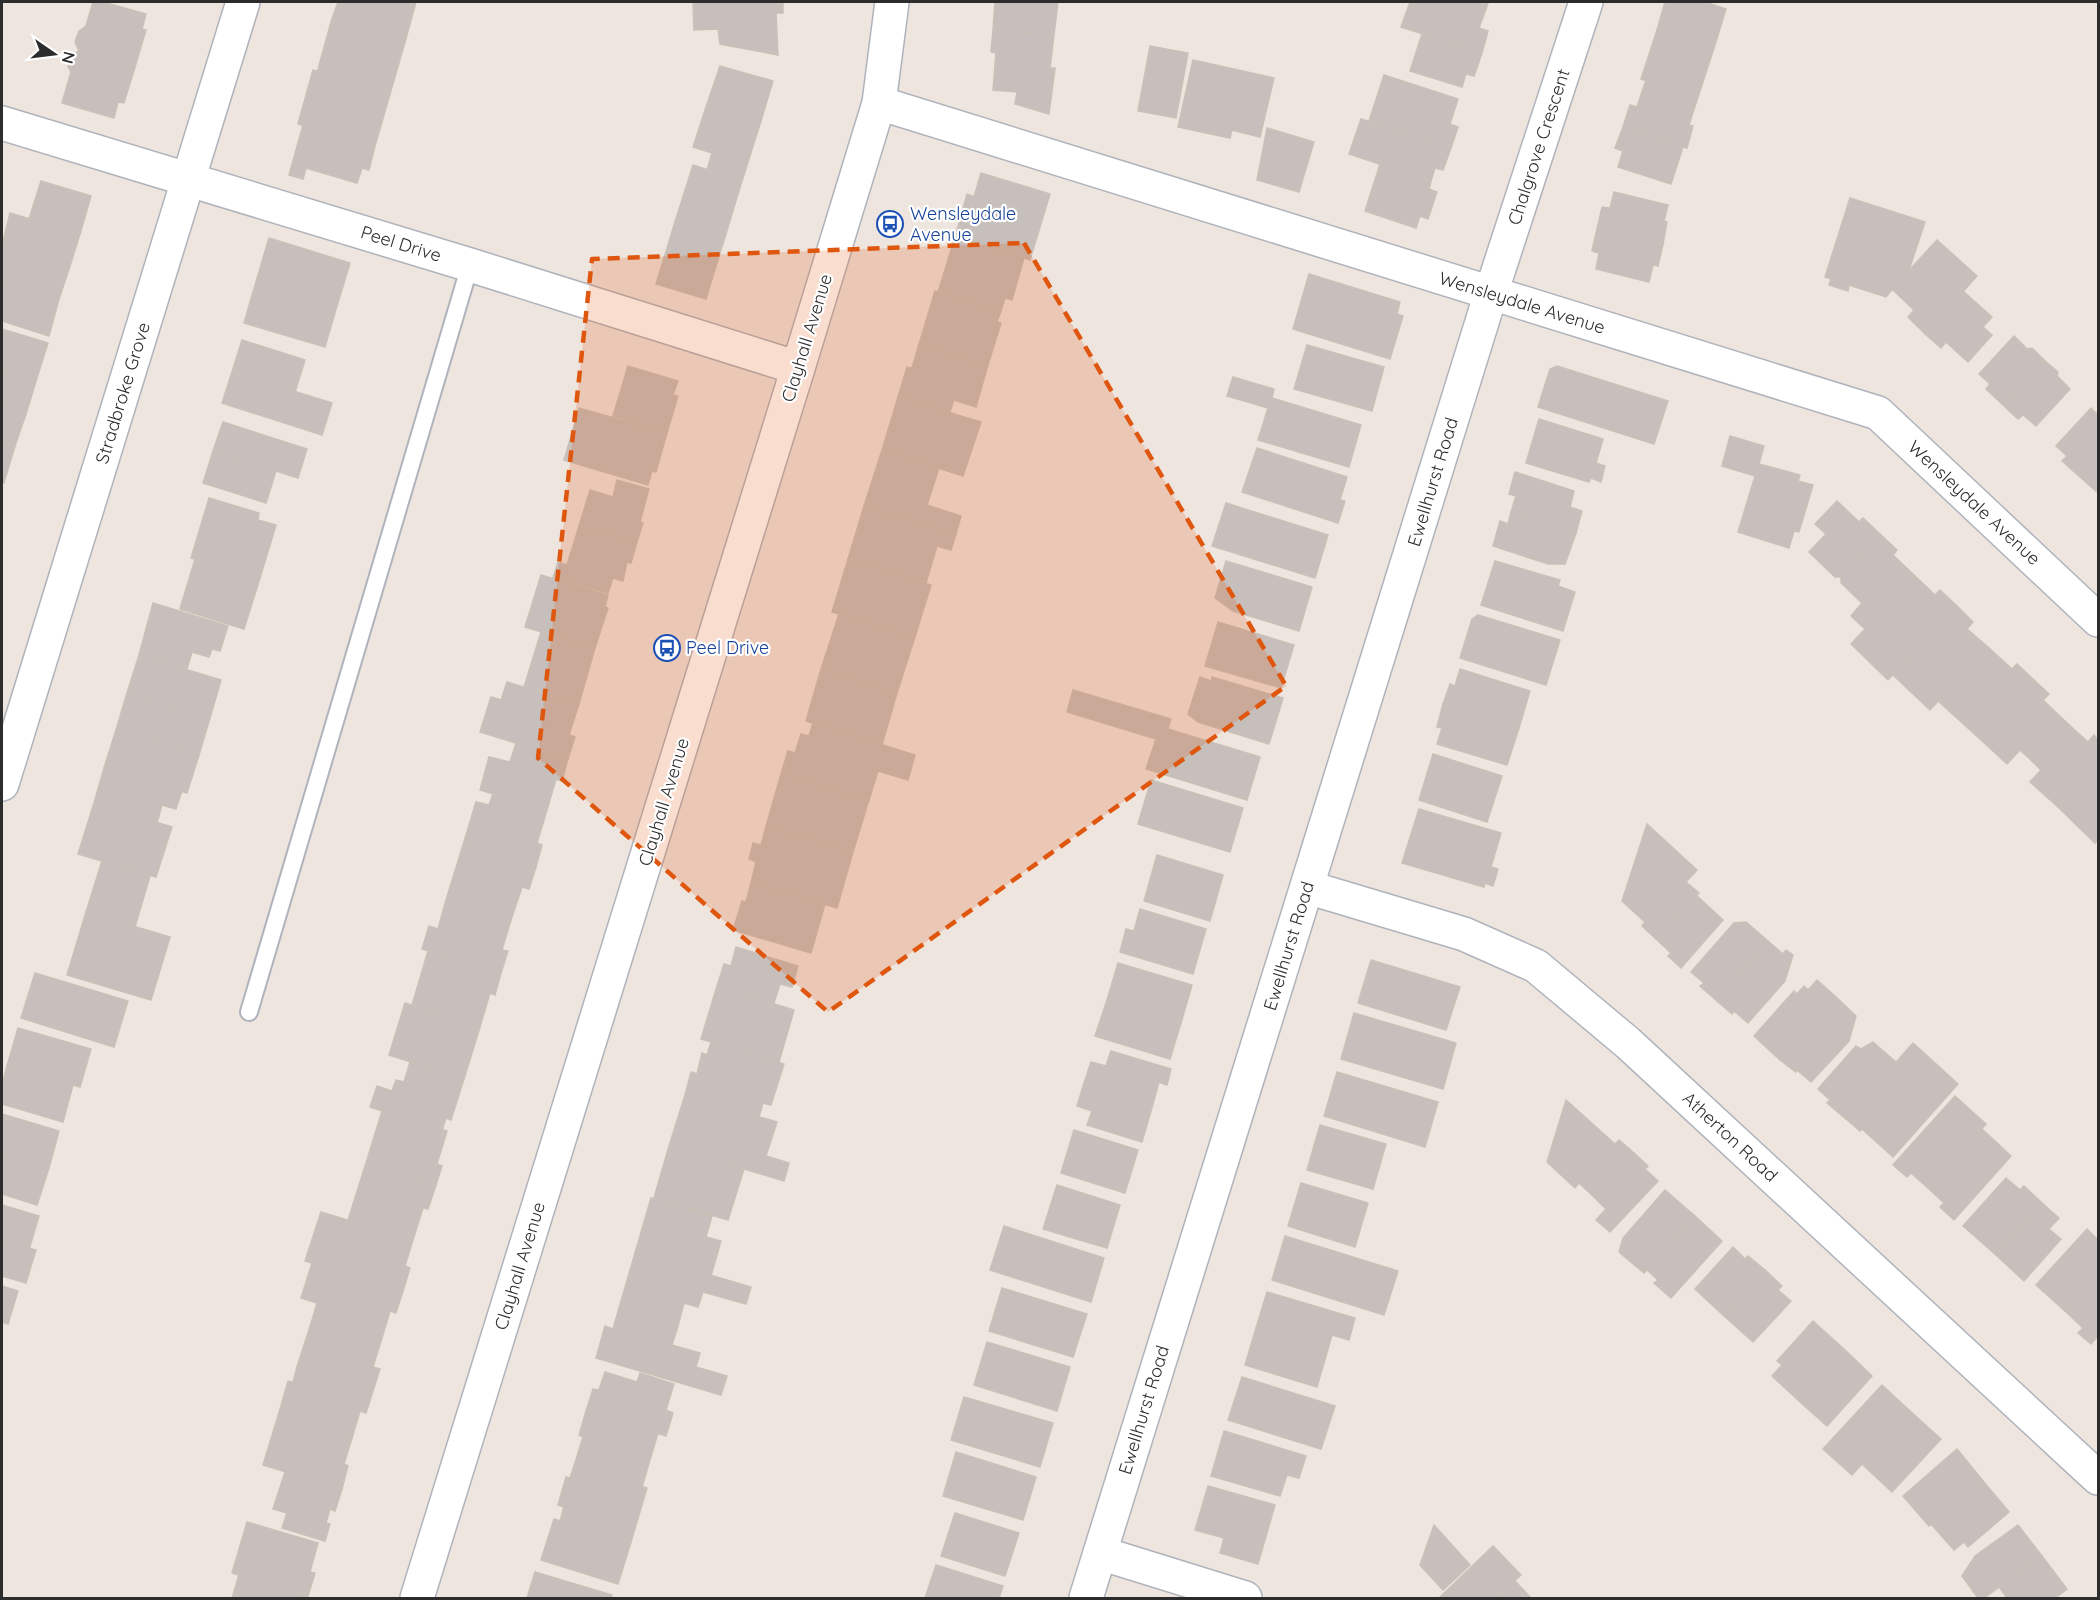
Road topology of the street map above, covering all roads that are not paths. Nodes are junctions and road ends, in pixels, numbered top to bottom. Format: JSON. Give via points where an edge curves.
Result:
{"nodes":[{"id":1,"x":243,"y":2,"type":"edge"},
{"id":2,"x":892,"y":2,"type":"edge"},
{"id":3,"x":1586,"y":2,"type":"edge"},
{"id":4,"x":879,"y":103,"type":"junction"},
{"id":5,"x":2,"y":123,"type":"edge"},
{"id":6,"x":189,"y":179,"type":"junction"},
{"id":7,"x":470,"y":265,"type":"junction"},
{"id":8,"x":1491,"y":293,"type":"junction"},
{"id":9,"x":798,"y":368,"type":"junction"},
{"id":10,"x":2098,"y":620,"type":"edge"},
{"id":11,"x":2,"y":784,"type":"edge"},
{"id":12,"x":1307,"y":887,"type":"junction"},
{"id":13,"x":249,"y":1012,"type":"dead end"},
{"id":14,"x":2098,"y":1478,"type":"edge"},
{"id":15,"x":1100,"y":1553,"type":"junction"},
{"id":16,"x":417,"y":1599,"type":"edge"},
{"id":17,"x":1086,"y":1599,"type":"edge"},
{"id":18,"x":1245,"y":1599,"type":"edge"}],
"edges":[{"from":1,"to":6,"type":"street","name":"Stradbroke Grove"},
{"from":2,"to":4,"type":"street","name":"Clayhall Avenue"},
{"from":3,"to":8,"type":"street","name":"Chalgrove Crescent"},
{"from":4,"to":8,"type":"street","name":"Wensleydale Avenue"},
{"from":4,"to":9,"type":"street","name":"Clayhall Avenue"},
{"from":5,"to":6,"type":"street","name":"Peel Drive"},
{"from":6,"to":7,"type":"street","name":"Peel Drive"},
{"from":6,"to":11,"type":"street","name":"Stradbroke Grove"},
{"from":7,"to":9,"type":"street","name":"Peel Drive"},
{"from":7,"to":13,"type":"lane"},
{"from":8,"to":10,"type":"street","name":"Wensleydale Avenue","via":[[1878,413]]},
{"from":8,"to":12,"type":"street","name":"Ewellhurst Road"},
{"from":9,"to":16,"type":"street","name":"Clayhall Avenue"},
{"from":12,"to":14,"type":"street","name":"Atherton Road","via":[[1464,934],[1536,966],[1628,1043]]},
{"from":12,"to":15,"type":"street","name":"Ewellhurst Road"},
{"from":15,"to":17,"type":"street","name":"Ewellhurst Road"},
{"from":15,"to":18,"type":"street"}]}
